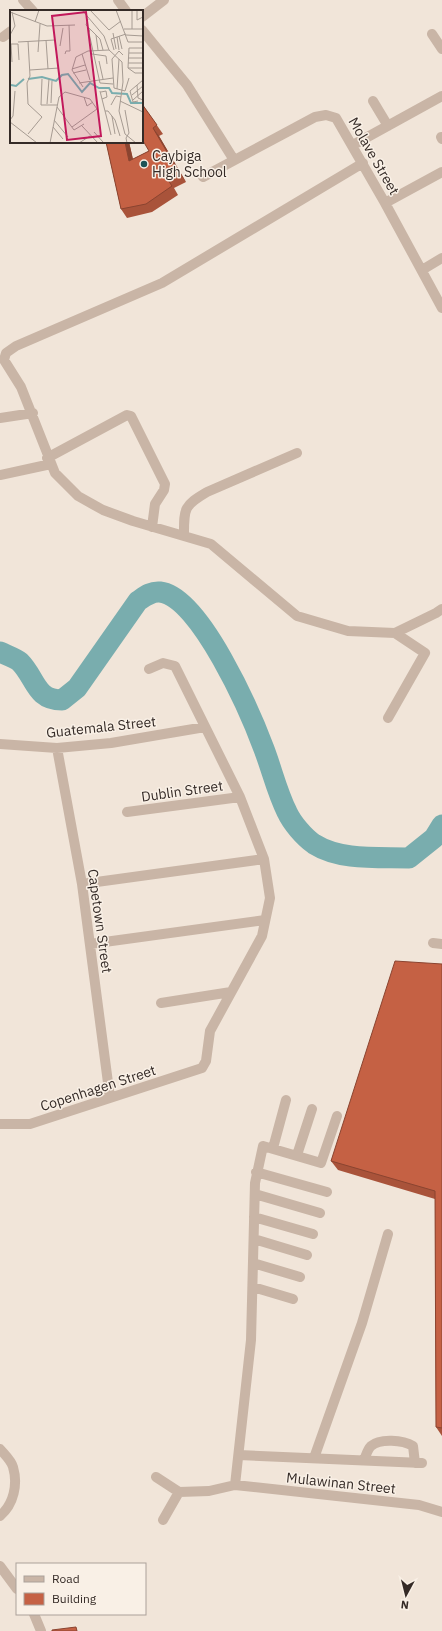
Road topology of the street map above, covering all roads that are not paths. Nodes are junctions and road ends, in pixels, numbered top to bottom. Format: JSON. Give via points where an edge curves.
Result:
{"nodes":[{"id":1,"x":23,"y":0,"type":"edge"},
{"id":2,"x":118,"y":0,"type":"edge"},
{"id":3,"x":164,"y":0,"type":"edge"},
{"id":4,"x":32,"y":10,"type":"edge"},
{"id":5,"x":125,"y":10,"type":"edge"},
{"id":6,"x":143,"y":16,"type":"edge"},
{"id":7,"x":143,"y":31,"type":"edge"},
{"id":8,"x":432,"y":34,"type":"dead end"},
{"id":9,"x":442,"y":49,"type":"edge"},
{"id":10,"x":442,"y":96,"type":"edge"},
{"id":11,"x":373,"y":101,"type":"dead end"},
{"id":12,"x":388,"y":126,"type":"junction"},
{"id":13,"x":353,"y":145,"type":"junction"},
{"id":14,"x":234,"y":160,"type":"junction"},
{"id":15,"x":363,"y":163,"type":"junction"},
{"id":16,"x":442,"y":172,"type":"edge"},
{"id":17,"x":203,"y":177,"type":"dead end"},
{"id":18,"x":385,"y":204,"type":"junction"},
{"id":19,"x":442,"y":258,"type":"edge"},
{"id":20,"x":422,"y":270,"type":"junction"},
{"id":21,"x":442,"y":308,"type":"edge"},
{"id":22,"x":33,"y":413,"type":"junction"},
{"id":23,"x":0,"y":418,"type":"edge"},
{"id":24,"x":297,"y":453,"type":"dead end"},
{"id":25,"x":49,"y":461,"type":"junction"},
{"id":26,"x":0,"y":475,"type":"edge"},
{"id":27,"x":152,"y":527,"type":"junction"},
{"id":28,"x":184,"y":536,"type":"junction"},
{"id":29,"x":442,"y":609,"type":"edge"},
{"id":30,"x":395,"y":633,"type":"junction"},
{"id":31,"x":149,"y":669,"type":"dead end"},
{"id":32,"x":388,"y":718,"type":"dead end"},
{"id":33,"x":205,"y":728,"type":"junction"},
{"id":34,"x":0,"y":744,"type":"edge"},
{"id":35,"x":57,"y":748,"type":"junction"},
{"id":36,"x":240,"y":797,"type":"junction"},
{"id":37,"x":127,"y":812,"type":"dead end"},
{"id":38,"x":264,"y":859,"type":"junction"},
{"id":39,"x":82,"y":884,"type":"junction"},
{"id":40,"x":266,"y":920,"type":"junction"},
{"id":41,"x":90,"y":944,"type":"junction"},
{"id":42,"x":231,"y":992,"type":"junction"},
{"id":43,"x":161,"y":1003,"type":"dead end"},
{"id":44,"x":110,"y":1098,"type":"junction"},
{"id":45,"x":286,"y":1100,"type":"dead end"},
{"id":46,"x":312,"y":1109,"type":"dead end"},
{"id":47,"x":337,"y":1116,"type":"dead end"},
{"id":48,"x":0,"y":1124,"type":"edge"},
{"id":49,"x":273,"y":1148,"type":"junction"},
{"id":50,"x":297,"y":1155,"type":"junction"},
{"id":51,"x":256,"y":1172,"type":"junction"},
{"id":52,"x":327,"y":1192,"type":"dead end"},
{"id":53,"x":255,"y":1194,"type":"junction"},
{"id":54,"x":320,"y":1213,"type":"dead end"},
{"id":55,"x":254,"y":1217,"type":"junction"},
{"id":56,"x":313,"y":1234,"type":"dead end"},
{"id":57,"x":388,"y":1234,"type":"dead end"},
{"id":58,"x":254,"y":1239,"type":"junction"},
{"id":59,"x":307,"y":1255,"type":"dead end"},
{"id":60,"x":253,"y":1263,"type":"junction"},
{"id":61,"x":300,"y":1277,"type":"dead end"},
{"id":62,"x":252,"y":1287,"type":"junction"},
{"id":63,"x":293,"y":1299,"type":"dead end"},
{"id":64,"x":0,"y":1449,"type":"edge"},
{"id":65,"x":239,"y":1455,"type":"junction"},
{"id":66,"x":314,"y":1458,"type":"junction"},
{"id":67,"x":364,"y":1460,"type":"junction"},
{"id":68,"x":156,"y":1476,"type":"dead end"},
{"id":69,"x":236,"y":1486,"type":"junction"},
{"id":70,"x":178,"y":1492,"type":"junction"},
{"id":71,"x":442,"y":1512,"type":"edge"},
{"id":72,"x":0,"y":1516,"type":"edge"},
{"id":73,"x":163,"y":1520,"type":"dead end"},
{"id":74,"x":0,"y":1566,"type":"edge"},
{"id":75,"x":16,"y":1588,"type":"edge"},
{"id":76,"x":34,"y":1615,"type":"edge"},
{"id":77,"x":41,"y":1631,"type":"edge"}],
"edges":[{"from":1,"to":4,"type":"street"},
{"from":2,"to":5,"type":"street"},
{"from":3,"to":6,"type":"street"},
{"from":7,"to":14,"type":"street","via":[[187,85]]},
{"from":8,"to":9,"type":"street"},
{"from":10,"to":12,"type":"street"},
{"from":11,"to":12,"type":"street"},
{"from":12,"to":13,"type":"street"},
{"from":13,"to":14,"type":"street","name":"Molave Street","via":[[336,118],[326,115],[308,121]]},
{"from":13,"to":15,"type":"street","name":"Molave Street"},
{"from":14,"to":17,"type":"street","name":"Molave Street"},
{"from":15,"to":18,"type":"street","name":"Molave Street"},
{"from":15,"to":22,"type":"street","via":[[162,283],[16,346],[6,353],[4,360]]},
{"from":16,"to":18,"type":"street"},
{"from":18,"to":20,"type":"street","name":"Molave Street"},
{"from":19,"to":20,"type":"street"},
{"from":20,"to":21,"type":"street","name":"Molave Street"},
{"from":22,"to":23,"type":"street"},
{"from":22,"to":25,"type":"street"},
{"from":24,"to":28,"type":"street","via":[[196,498],[187,506]]},
{"from":25,"to":26,"type":"street"},
{"from":25,"to":27,"type":"street","via":[[55,473],[78,496],[103,510]]},
{"from":25,"to":27,"type":"street","via":[[127,415],[131,416],[165,484],[155,504]]},
{"from":27,"to":28,"type":"street"},
{"from":28,"to":30,"type":"street","via":[[211,544],[297,616],[348,631]]},
{"from":29,"to":30,"type":"street"},
{"from":30,"to":32,"type":"street","via":[[424,653]]},
{"from":31,"to":33,"type":"street","via":[[163,663],[175,666]]},
{"from":33,"to":35,"type":"street","name":"Guatemala Street","via":[[111,743]]},
{"from":33,"to":36,"type":"street"},
{"from":34,"to":35,"type":"street","name":"Guatemala Street"},
{"from":35,"to":39,"type":"street","name":"Capetown Street"},
{"from":36,"to":37,"type":"street","name":"Dublin Street"},
{"from":36,"to":38,"type":"street"},
{"from":38,"to":39,"type":"street"},
{"from":38,"to":40,"type":"street","via":[[270,898]]},
{"from":39,"to":41,"type":"street","name":"Capetown Street"},
{"from":40,"to":41,"type":"street"},
{"from":40,"to":42,"type":"street","via":[[262,936]]},
{"from":41,"to":44,"type":"street","name":"Capetown Street"},
{"from":42,"to":43,"type":"street"},
{"from":42,"to":44,"type":"street","name":"Copenhagen Street","via":[[210,1031],[206,1061],[202,1068]]},
{"from":44,"to":48,"type":"street","name":"Copenhagen Street","via":[[30,1124]]},
{"from":45,"to":49,"type":"street"},
{"from":46,"to":50,"type":"street"},
{"from":47,"to":50,"type":"street","via":[[321,1163]]},
{"from":49,"to":50,"type":"street"},
{"from":49,"to":51,"type":"street","via":[[263,1146]]},
{"from":51,"to":52,"type":"street"},
{"from":51,"to":53,"type":"street"},
{"from":53,"to":54,"type":"street"},
{"from":53,"to":55,"type":"street"},
{"from":55,"to":56,"type":"street"},
{"from":55,"to":58,"type":"street"},
{"from":57,"to":66,"type":"street","via":[[362,1323]]},
{"from":58,"to":59,"type":"street"},
{"from":58,"to":60,"type":"street"},
{"from":60,"to":61,"type":"street"},
{"from":60,"to":62,"type":"street"},
{"from":62,"to":63,"type":"street"},
{"from":62,"to":65,"type":"street","via":[[251,1340]]},
{"from":64,"to":72,"type":"street","via":[[13,1466],[16,1486],[8,1509]]},
{"from":65,"to":66,"type":"street"},
{"from":65,"to":69,"type":"street"},
{"from":66,"to":67,"type":"street"},
{"from":67,"to":67,"type":"street","via":[[418,1463],[413,1446],[390,1442],[372,1445]]},
{"from":68,"to":70,"type":"street"},
{"from":69,"to":70,"type":"street","name":"Mulawinan Street","via":[[209,1491]]},
{"from":69,"to":71,"type":"street","name":"Mulawinan Street","via":[[419,1506]]},
{"from":70,"to":73,"type":"street"},
{"from":74,"to":75,"type":"street"},
{"from":76,"to":77,"type":"street"}]}
